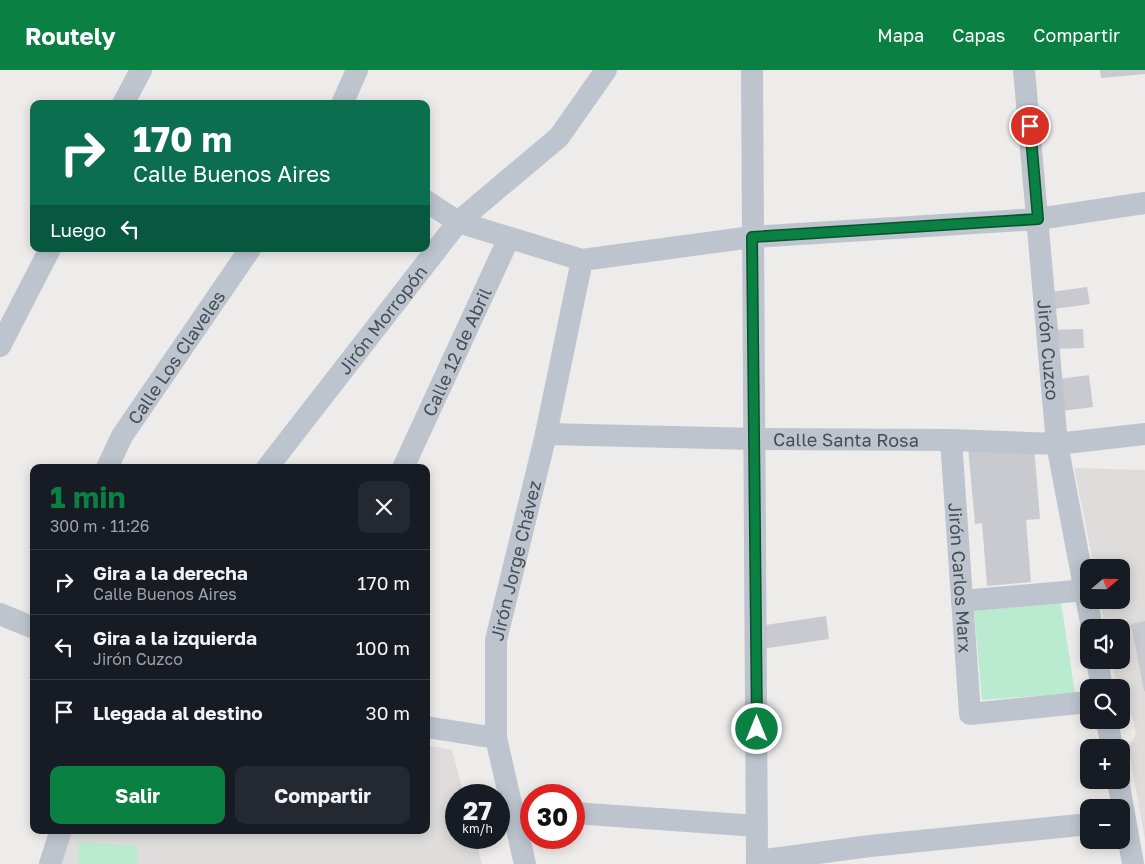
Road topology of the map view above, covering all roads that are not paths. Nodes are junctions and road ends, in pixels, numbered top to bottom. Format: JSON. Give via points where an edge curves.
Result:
{"nodes":[{"id":1,"x":141,"y":70,"type":"edge"},
{"id":2,"x":357,"y":70,"type":"edge"},
{"id":3,"x":606,"y":70,"type":"edge"},
{"id":4,"x":752,"y":70,"type":"edge"},
{"id":5,"x":1024,"y":70,"type":"edge"},
{"id":6,"x":126,"y":100,"type":"edge"},
{"id":7,"x":344,"y":100,"type":"edge"},
{"id":8,"x":430,"y":204,"type":"edge"},
{"id":9,"x":1145,"y":204,"type":"edge"},
{"id":10,"x":1038,"y":219,"type":"junction"},
{"id":11,"x":458,"y":222,"type":"junction"},
{"id":12,"x":752,"y":237,"type":"junction"},
{"id":13,"x":509,"y":238,"type":"junction"},
{"id":14,"x":48,"y":252,"type":"edge"},
{"id":15,"x":248,"y":252,"type":"edge"},
{"id":16,"x":582,"y":260,"type":"junction"},
{"id":17,"x":0,"y":346,"type":"edge"},
{"id":18,"x":546,"y":434,"type":"junction"},
{"id":19,"x":1145,"y":434,"type":"edge"},
{"id":20,"x":755,"y":439,"type":"junction"},
{"id":21,"x":950,"y":440,"type":"junction"},
{"id":22,"x":1057,"y":444,"type":"junction"},
{"id":23,"x":109,"y":464,"type":"edge"},
{"id":24,"x":270,"y":464,"type":"edge"},
{"id":25,"x":405,"y":464,"type":"edge"},
{"id":26,"x":1080,"y":560,"type":"edge"},
{"id":27,"x":1080,"y":591,"type":"edge"},
{"id":28,"x":962,"y":601,"type":"junction"},
{"id":29,"x":0,"y":614,"type":"edge"},
{"id":30,"x":30,"y":622,"type":"edge"},
{"id":31,"x":1080,"y":703,"type":"edge"},
{"id":32,"x":430,"y":728,"type":"edge"},
{"id":33,"x":496,"y":738,"type":"junction"},
{"id":34,"x":520,"y":804,"type":"edge"},
{"id":35,"x":585,"y":814,"type":"edge"},
{"id":36,"x":1080,"y":825,"type":"edge"},
{"id":37,"x":757,"y":826,"type":"junction"},
{"id":38,"x":60,"y":834,"type":"edge"},
{"id":39,"x":1130,"y":848,"type":"edge"},
{"id":40,"x":524,"y":849,"type":"edge"},
{"id":41,"x":757,"y":863,"type":"edge"},
{"id":42,"x":50,"y":864,"type":"edge"},
{"id":43,"x":525,"y":864,"type":"edge"},
{"id":44,"x":1134,"y":864,"type":"edge"}],
"edges":[{"from":1,"to":6,"type":"street"},
{"from":2,"to":7,"type":"street"},
{"from":3,"to":11,"type":"street","name":"Jirón Morropón","via":[[559,138]]},
{"from":4,"to":12,"type":"street"},
{"from":5,"to":10,"type":"street","name":"Jirón Cuzco"},
{"from":8,"to":11,"type":"street"},
{"from":9,"to":10,"type":"street"},
{"from":10,"to":12,"type":"street"},
{"from":10,"to":22,"type":"street","name":"Jirón Cuzco"},
{"from":11,"to":13,"type":"street"},
{"from":11,"to":24,"type":"street","name":"Jirón Morropón"},
{"from":12,"to":16,"type":"street"},
{"from":12,"to":20,"type":"street"},
{"from":13,"to":16,"type":"street"},
{"from":13,"to":25,"type":"street","name":"Calle 12 de Abril"},
{"from":14,"to":17,"type":"street"},
{"from":15,"to":23,"type":"street","name":"Calle Los Claveles","via":[[122,436]]},
{"from":16,"to":18,"type":"street","name":"Jirón Jorge Chávez"},
{"from":18,"to":20,"type":"street","name":"Calle Santa Rosa"},
{"from":18,"to":33,"type":"street","name":"Jirón Jorge Chávez","via":[[496,640]]},
{"from":19,"to":22,"type":"street","name":"Calle Santa Rosa"},
{"from":20,"to":21,"type":"street","name":"Calle Santa Rosa"},
{"from":20,"to":37,"type":"street"},
{"from":21,"to":22,"type":"street","name":"Calle Santa Rosa"},
{"from":21,"to":28,"type":"street","name":"Jirón Carlos Marx"},
{"from":22,"to":26,"type":"street","name":"Jirón Cuzco"},
{"from":27,"to":28,"type":"street"},
{"from":28,"to":31,"type":"street","name":"Jirón Carlos Marx","via":[[970,714]]},
{"from":29,"to":30,"type":"street"},
{"from":32,"to":33,"type":"street"},
{"from":33,"to":34,"type":"street","name":"Jirón Jorge Chávez"},
{"from":35,"to":37,"type":"street"},
{"from":36,"to":41,"type":"street","via":[[870,846]]},
{"from":37,"to":41,"type":"street"},
{"from":38,"to":42,"type":"street"},
{"from":39,"to":44,"type":"street"},
{"from":40,"to":43,"type":"street","name":"Jirón Jorge Chávez"}]}
